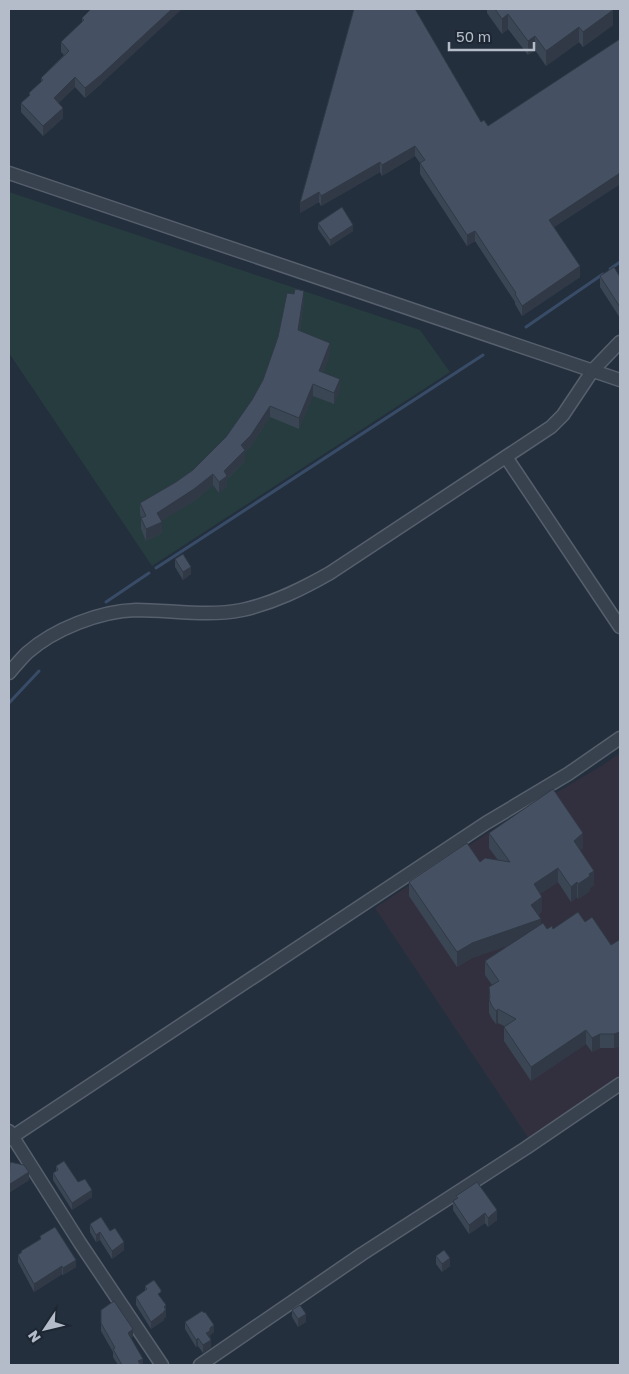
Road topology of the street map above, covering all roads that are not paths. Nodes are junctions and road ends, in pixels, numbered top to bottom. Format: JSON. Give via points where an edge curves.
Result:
{"nodes":[{"id":1,"x":9,"y":173,"type":"edge"},
{"id":2,"x":620,"y":342,"type":"edge"},
{"id":3,"x":593,"y":370,"type":"junction"},
{"id":4,"x":620,"y":380,"type":"edge"},
{"id":5,"x":506,"y":457,"type":"junction"},
{"id":6,"x":620,"y":627,"type":"edge"},
{"id":7,"x":9,"y":672,"type":"edge"},
{"id":8,"x":620,"y":738,"type":"edge"},
{"id":9,"x":620,"y":1084,"type":"edge"},
{"id":10,"x":10,"y":1135,"type":"edge"},
{"id":11,"x":162,"y":1365,"type":"edge"},
{"id":12,"x":200,"y":1365,"type":"edge"}],
"edges":[{"from":1,"to":3,"type":"street"},
{"from":2,"to":3,"type":"street"},
{"from":3,"to":4,"type":"street"},
{"from":3,"to":5,"type":"street","via":[[563,415],[541,435]]},
{"from":5,"to":6,"type":"street"},
{"from":5,"to":7,"type":"street","via":[[330,573],[289,595],[241,610],[210,613],[135,610],[80,622],[45,641]]},
{"from":8,"to":10,"type":"street"},
{"from":9,"to":12,"type":"street"},
{"from":10,"to":11,"type":"street"}]}
